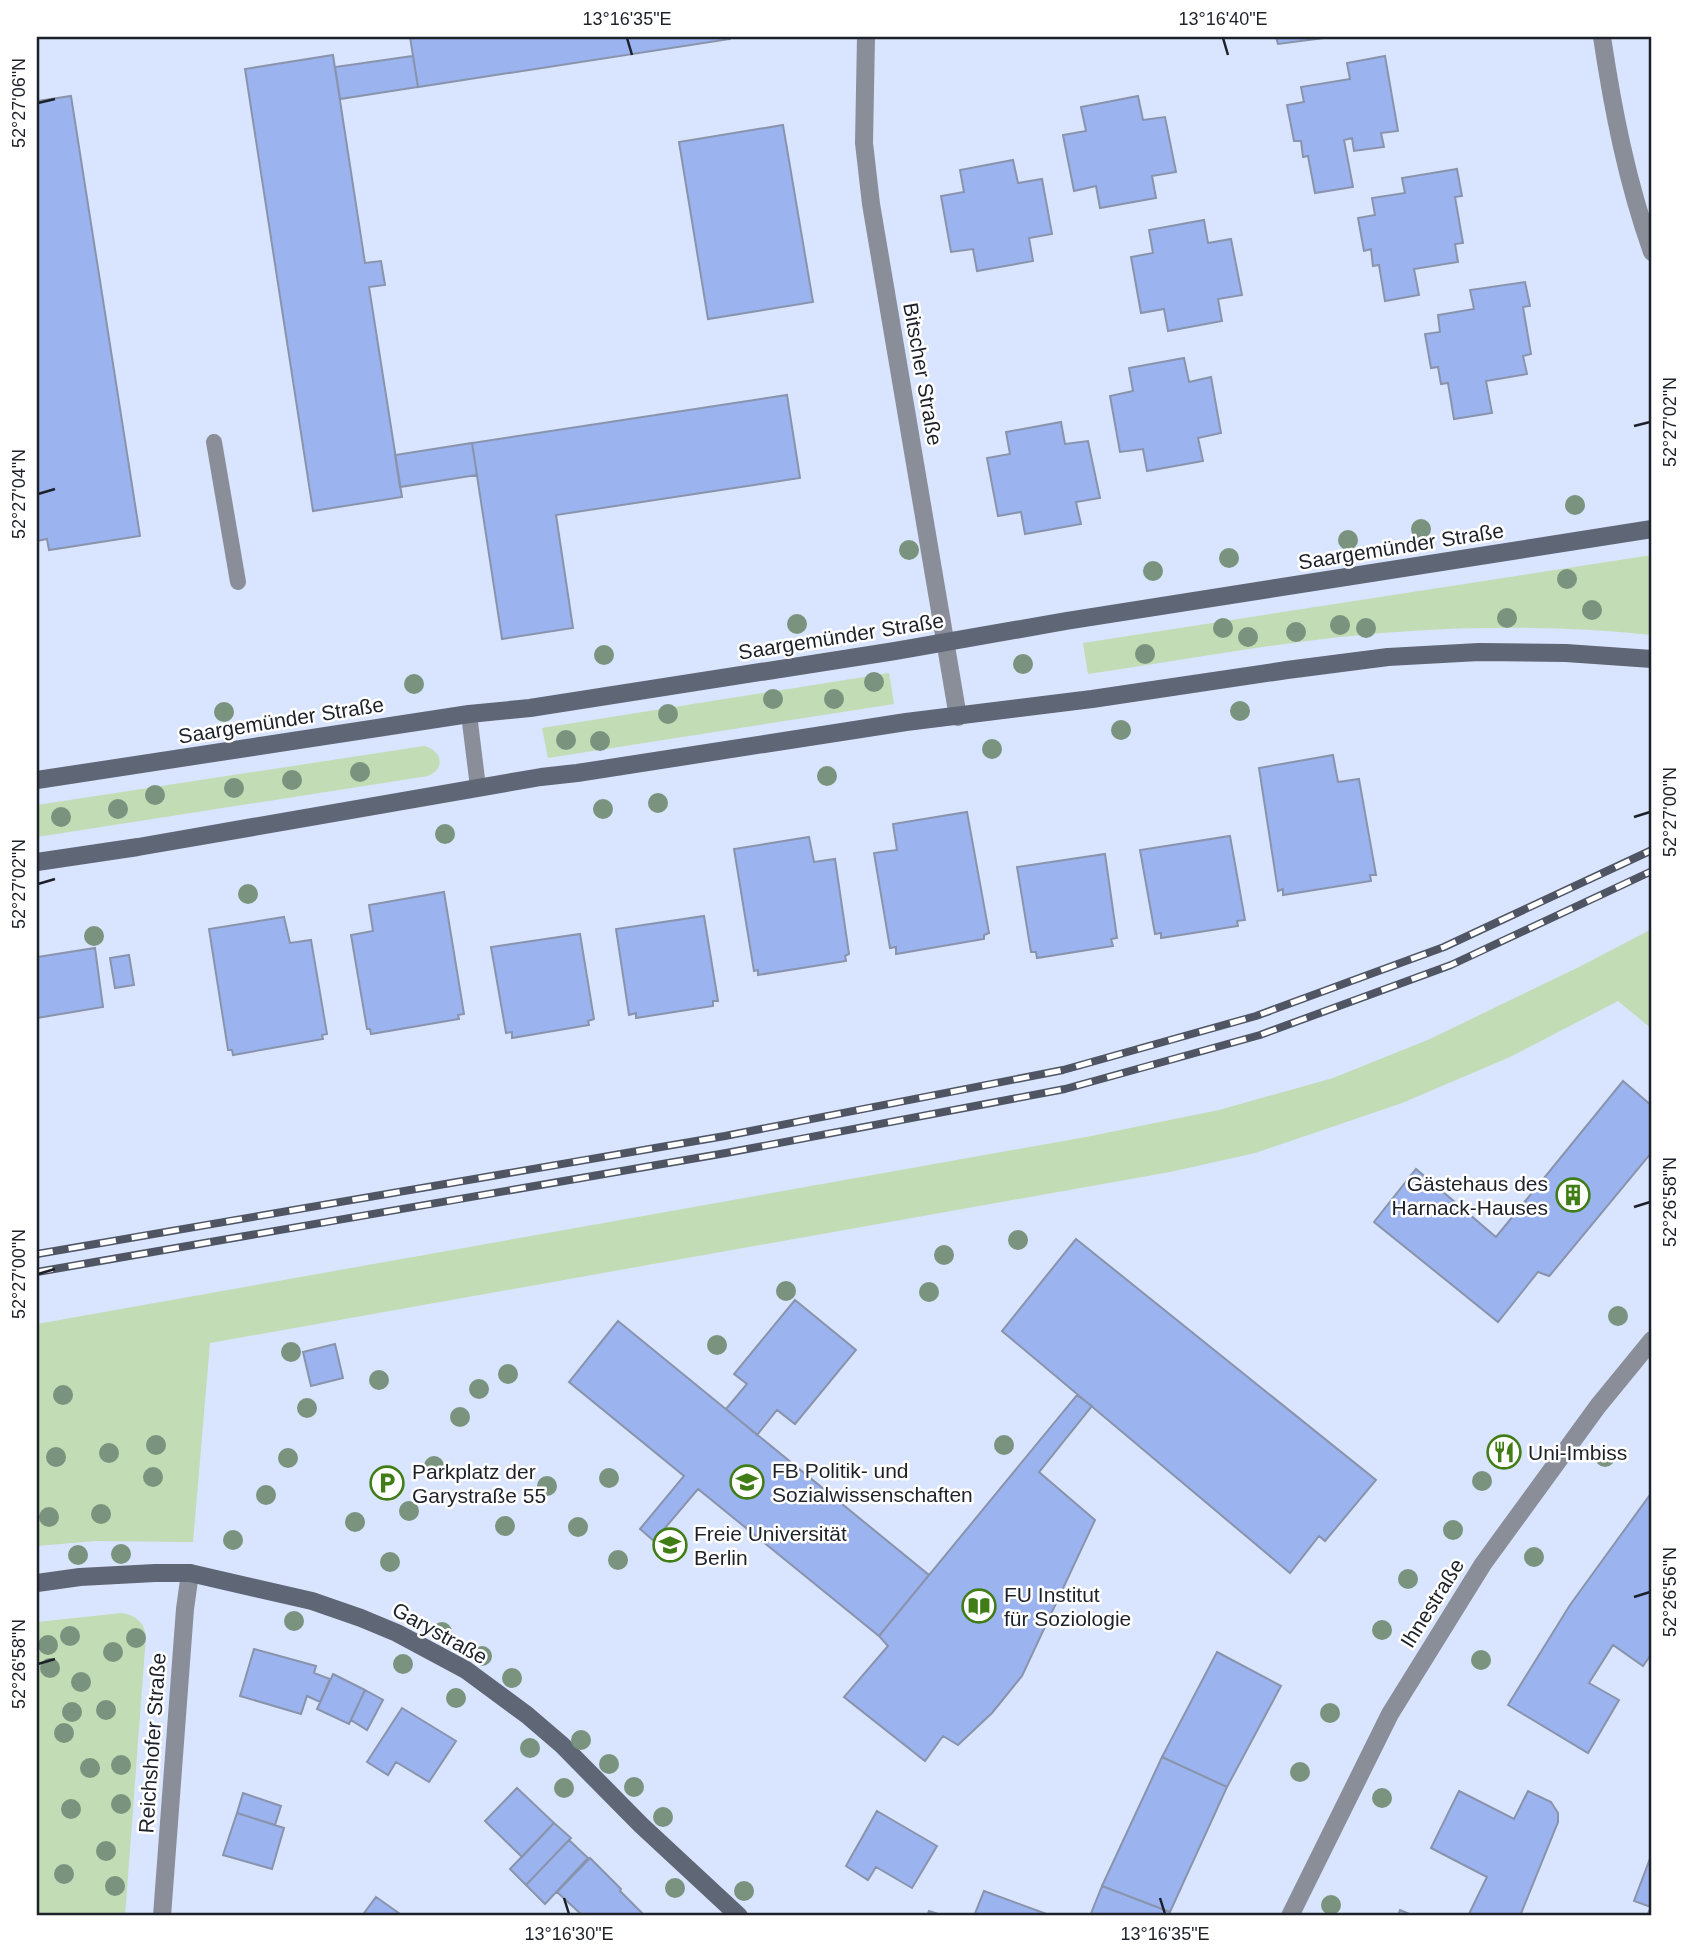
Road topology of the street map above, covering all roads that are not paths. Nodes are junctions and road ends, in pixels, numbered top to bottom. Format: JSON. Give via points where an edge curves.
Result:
{"nodes":[{"id":1,"x":866,"y":37,"type":"edge"},
{"id":2,"x":1602,"y":37,"type":"edge"},
{"id":3,"x":1652,"y":252,"type":"edge"},
{"id":4,"x":214,"y":442,"type":"dead end"},
{"id":5,"x":1652,"y":529,"type":"edge"},
{"id":6,"x":237,"y":582,"type":"dead end"},
{"id":7,"x":946,"y":642,"type":"junction"},
{"id":8,"x":1652,"y":659,"type":"edge"},
{"id":9,"x":469,"y":714,"type":"junction"},
{"id":10,"x":958,"y":717,"type":"junction"},
{"id":11,"x":37,"y":780,"type":"edge"},
{"id":12,"x":478,"y":787,"type":"junction"},
{"id":13,"x":37,"y":862,"type":"edge"},
{"id":14,"x":1652,"y":1339,"type":"edge"},
{"id":15,"x":191,"y":1573,"type":"junction"},
{"id":16,"x":37,"y":1583,"type":"edge"},
{"id":17,"x":162,"y":1916,"type":"edge"},
{"id":18,"x":738,"y":1916,"type":"edge"},
{"id":19,"x":1290,"y":1916,"type":"edge"}],
"edges":[{"from":1,"to":7,"type":"street","name":"Bitscher Straße","via":[[864,142],[872,204]]},
{"from":2,"to":3,"type":"street","via":[[1612,106]]},
{"from":4,"to":6,"type":"lane"},
{"from":5,"to":7,"type":"main road","name":"Saargemünder Straße"},
{"from":7,"to":9,"type":"main road","name":"Saargemünder Straße"},
{"from":7,"to":10,"type":"street","name":"Bitscher Straße"},
{"from":8,"to":10,"type":"main road","via":[[1479,652],[1388,657]]},
{"from":9,"to":11,"type":"main road","name":"Saargemünder Straße"},
{"from":9,"to":12,"type":"lane"},
{"from":10,"to":12,"type":"main road"},
{"from":12,"to":13,"type":"main road"},
{"from":14,"to":19,"type":"street","name":"Ihnestraße","via":[[1483,1564],[1390,1714]]},
{"from":15,"to":16,"type":"main road","name":"Garystraße"},
{"from":15,"to":17,"type":"street","name":"Reichshofer Straße"},
{"from":15,"to":18,"type":"main road","name":"Garystraße","via":[[312,1601],[361,1618],[466,1670],[562,1745]]}]}
